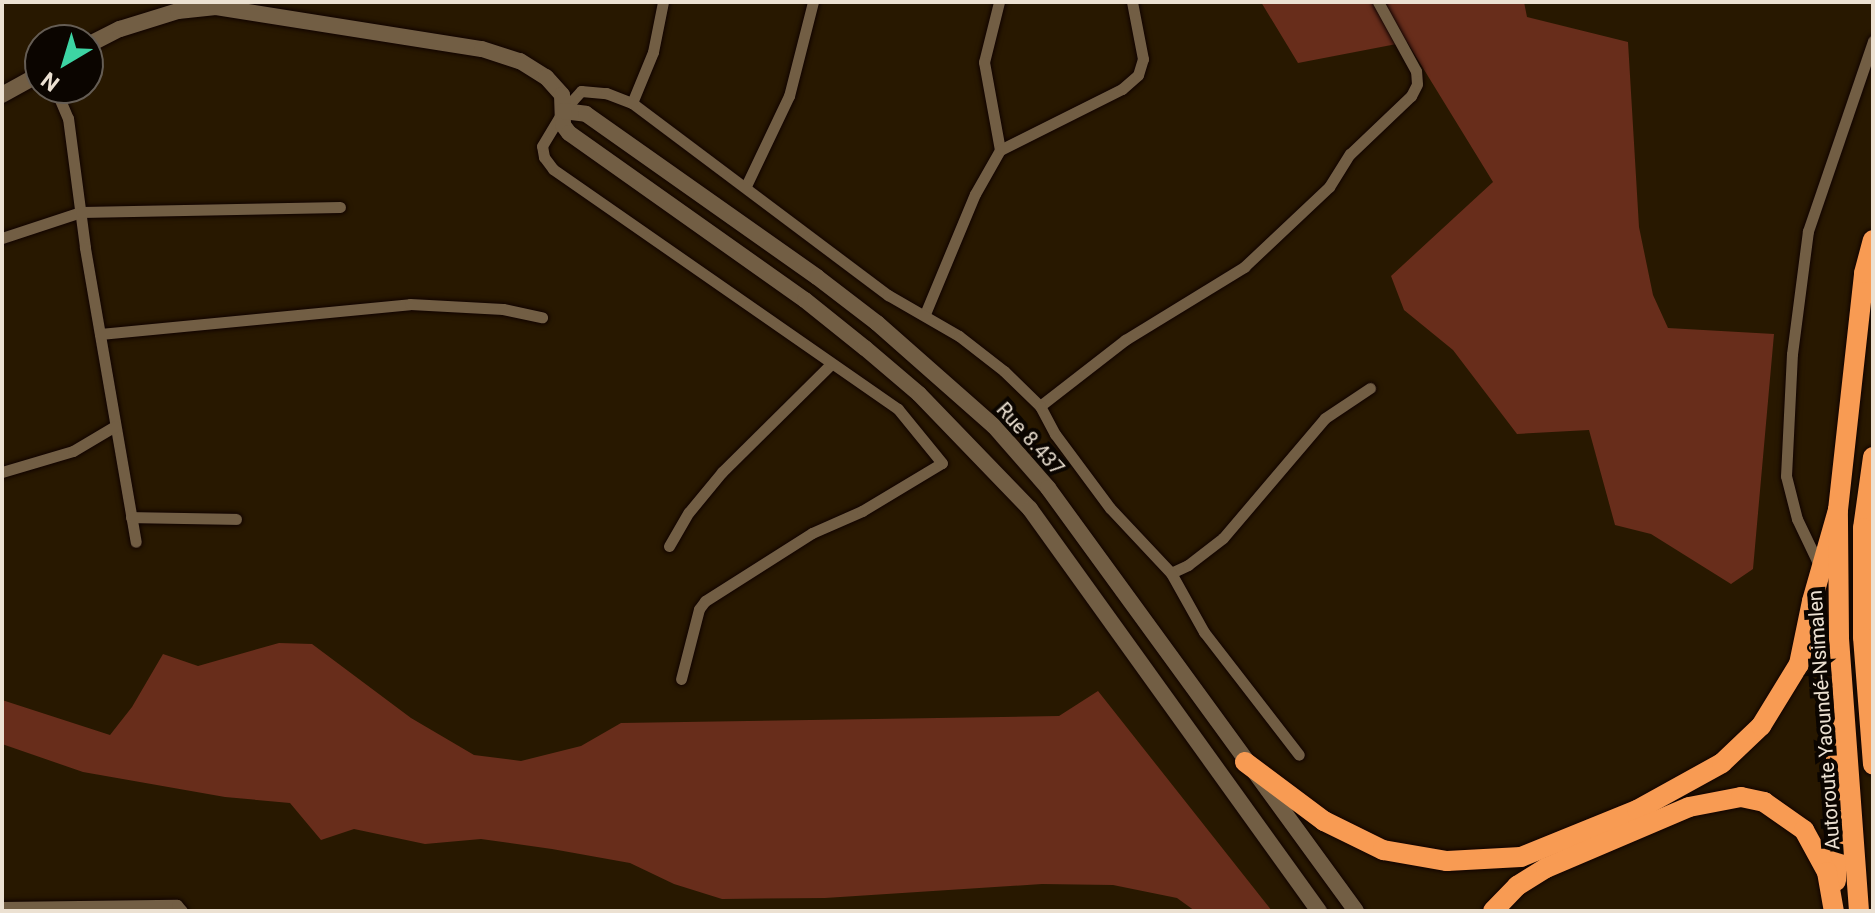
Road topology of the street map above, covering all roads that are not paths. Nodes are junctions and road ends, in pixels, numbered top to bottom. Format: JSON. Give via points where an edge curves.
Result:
{"nodes":[{"id":1,"x":663,"y":2,"type":"edge"},
{"id":2,"x":813,"y":2,"type":"edge"},
{"id":3,"x":999,"y":2,"type":"edge"},
{"id":4,"x":1132,"y":2,"type":"edge"},
{"id":5,"x":1378,"y":2,"type":"edge"},
{"id":6,"x":216,"y":4,"type":"edge"},
{"id":7,"x":104,"y":37,"type":"edge"},
{"id":8,"x":1873,"y":41,"type":"edge"},
{"id":9,"x":24,"y":83,"type":"edge"},
{"id":10,"x":2,"y":95,"type":"edge"},
{"id":11,"x":632,"y":103,"type":"junction"},
{"id":12,"x":62,"y":104,"type":"edge"},
{"id":13,"x":563,"y":111,"type":"junction"},
{"id":14,"x":1000,"y":150,"type":"junction"},
{"id":15,"x":746,"y":186,"type":"junction"},
{"id":16,"x":340,"y":207,"type":"dead end"},
{"id":17,"x":81,"y":212,"type":"junction"},
{"id":18,"x":2,"y":238,"type":"edge"},
{"id":19,"x":1873,"y":240,"type":"edge"},
{"id":20,"x":925,"y":314,"type":"junction"},
{"id":21,"x":542,"y":317,"type":"dead end"},
{"id":22,"x":100,"y":334,"type":"junction"},
{"id":23,"x":831,"y":364,"type":"junction"},
{"id":24,"x":1370,"y":388,"type":"dead end"},
{"id":25,"x":1040,"y":406,"type":"junction"},
{"id":26,"x":115,"y":426,"type":"junction"},
{"id":27,"x":1873,"y":457,"type":"edge"},
{"id":28,"x":2,"y":472,"type":"edge"},
{"id":29,"x":1838,"y":510,"type":"junction"},
{"id":30,"x":131,"y":517,"type":"junction"},
{"id":31,"x":236,"y":519,"type":"dead end"},
{"id":32,"x":1863,"y":528,"type":"junction"},
{"id":33,"x":136,"y":542,"type":"dead end"},
{"id":34,"x":669,"y":546,"type":"dead end"},
{"id":35,"x":1822,"y":571,"type":"junction"},
{"id":36,"x":1171,"y":573,"type":"junction"},
{"id":37,"x":1873,"y":576,"type":"edge"},
{"id":38,"x":1839,"y":637,"type":"junction"},
{"id":39,"x":1863,"y":637,"type":"junction"},
{"id":40,"x":681,"y":679,"type":"dead end"},
{"id":41,"x":1873,"y":698,"type":"edge"},
{"id":42,"x":1299,"y":755,"type":"dead end"},
{"id":43,"x":1245,"y":762,"type":"junction"},
{"id":44,"x":1873,"y":765,"type":"edge"},
{"id":45,"x":1335,"y":885,"type":"junction"},
{"id":46,"x":2,"y":907,"type":"edge"},
{"id":47,"x":182,"y":911,"type":"edge"},
{"id":48,"x":1319,"y":911,"type":"edge"},
{"id":49,"x":1356,"y":911,"type":"edge"},
{"id":50,"x":1364,"y":911,"type":"edge"},
{"id":51,"x":1493,"y":911,"type":"edge"},
{"id":52,"x":1835,"y":911,"type":"edge"},
{"id":53,"x":1859,"y":911,"type":"edge"}],
"edges":[{"from":1,"to":11,"type":"street","via":[[653,52]]},
{"from":2,"to":15,"type":"street","via":[[789,96]]},
{"from":3,"to":14,"type":"street","via":[[984,62]]},
{"from":4,"to":14,"type":"street","via":[[1143,59],[1138,75],[1122,89]]},
{"from":5,"to":25,"type":"street","via":[[1416,71],[1411,96],[1350,154],[1329,187],[1244,267],[1125,340]]},
{"from":6,"to":7,"type":"main road","via":[[178,11]]},
{"from":6,"to":13,"type":"main road","via":[[482,49],[520,61],[546,77],[562,95]]},
{"from":8,"to":35,"type":"street","via":[[1808,231],[1792,354],[1786,476],[1797,519]]},
{"from":9,"to":10,"type":"main road"},
{"from":11,"to":13,"type":"street","via":[[581,91]]},
{"from":11,"to":15,"type":"street"},
{"from":12,"to":17,"type":"street"},
{"from":13,"to":23,"type":"street","via":[[542,146],[553,169]]},
{"from":13,"to":43,"type":"main road","name":"Rue 8.437","via":[[586,114],[817,277],[994,426],[1048,488]]},
{"from":13,"to":48,"type":"main road","via":[[569,133],[817,310],[919,394],[972,447],[1030,509]]},
{"from":14,"to":20,"type":"street","via":[[975,194]]},
{"from":15,"to":20,"type":"street","via":[[888,295]]},
{"from":16,"to":17,"type":"street"},
{"from":17,"to":18,"type":"street"},
{"from":17,"to":22,"type":"street"},
{"from":19,"to":29,"type":"highway","name":"Autoroute Yaoundé-Nsimalen","via":[[1864,273]]},
{"from":20,"to":25,"type":"street","via":[[1004,371]]},
{"from":21,"to":22,"type":"street","via":[[503,309],[410,304]]},
{"from":22,"to":26,"type":"street"},
{"from":23,"to":34,"type":"street","via":[[722,472]]},
{"from":23,"to":40,"type":"street","via":[[898,409],[942,463],[862,511],[812,533],[705,601]]},
{"from":24,"to":36,"type":"street","via":[[1325,418],[1218,543]]},
{"from":25,"to":36,"type":"street","via":[[1110,508]]},
{"from":26,"to":28,"type":"street","via":[[73,451]]},
{"from":26,"to":30,"type":"street"},
{"from":27,"to":32,"type":"highway"},
{"from":29,"to":35,"type":"highway"},
{"from":29,"to":38,"type":"highway","name":"Autoroute Yaoundé-Nsimalen"},
{"from":30,"to":31,"type":"street"},
{"from":30,"to":33,"type":"street"},
{"from":32,"to":37,"type":"highway"},
{"from":32,"to":39,"type":"highway"},
{"from":35,"to":43,"type":"highway","via":[[1799,664],[1761,726],[1722,763],[1649,803],[1521,857],[1447,861],[1383,850],[1324,821]]},
{"from":36,"to":42,"type":"street","via":[[1204,632]]},
{"from":38,"to":52,"type":"highway"},
{"from":38,"to":53,"type":"highway","name":"Autoroute Yaoundé-Nsimalen"},
{"from":39,"to":41,"type":"highway"},
{"from":39,"to":44,"type":"highway"},
{"from":43,"to":45,"type":"main road","name":"Rue 8.437"},
{"from":45,"to":49,"type":"main road","name":"Rue 8.437"},
{"from":45,"to":50,"type":"main road"},
{"from":46,"to":47,"type":"street","via":[[177,905]]},
{"from":51,"to":52,"type":"highway","via":[[1517,886],[1546,868],[1689,807],[1741,797],[1764,802],[1804,830],[1827,872]]}]}
